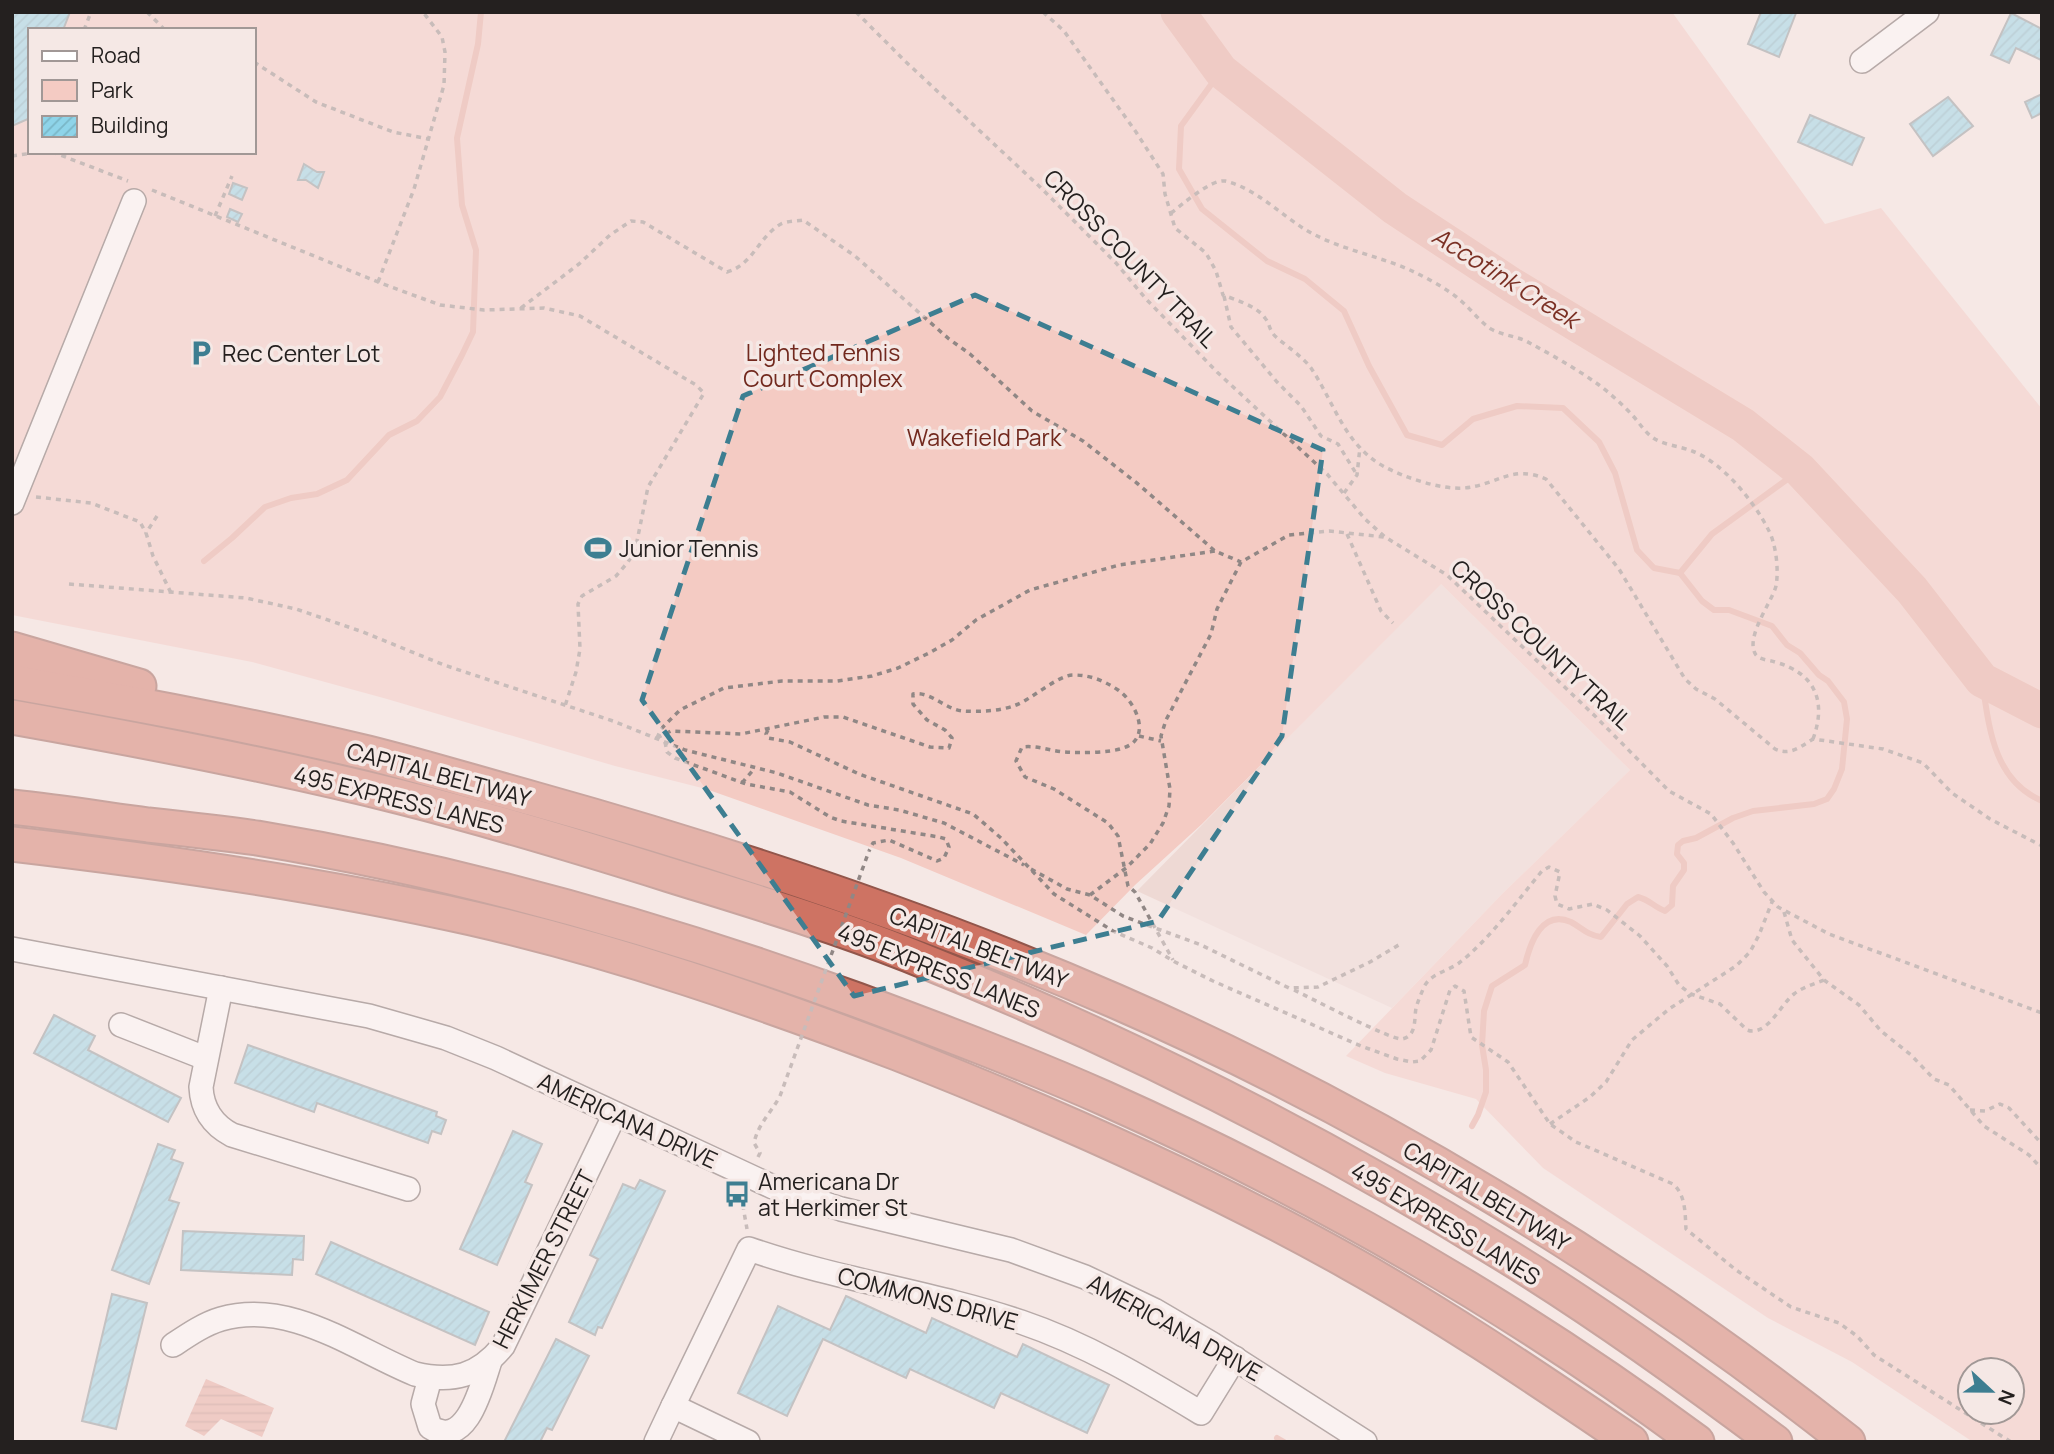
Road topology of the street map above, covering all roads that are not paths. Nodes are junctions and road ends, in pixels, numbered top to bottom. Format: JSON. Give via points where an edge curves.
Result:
{"nodes":[{"id":1,"x":1927,"y":12,"type":"edge"},
{"id":2,"x":1862,"y":61,"type":"dead end"},
{"id":3,"x":137,"y":191,"type":"road end"},
{"id":4,"x":15,"y":497,"type":"edge"},
{"id":5,"x":12,"y":649,"type":"edge"},
{"id":6,"x":12,"y":682,"type":"edge"},
{"id":7,"x":12,"y":718,"type":"edge"},
{"id":8,"x":12,"y":740,"type":"edge"},
{"id":9,"x":370,"y":753,"type":"junction"},
{"id":10,"x":12,"y":789,"type":"edge"},
{"id":11,"x":399,"y":796,"type":"junction"},
{"id":12,"x":12,"y":807,"type":"edge"},
{"id":13,"x":12,"y":844,"type":"edge"},
{"id":14,"x":380,"y":862,"type":"junction"},
{"id":15,"x":12,"y":949,"type":"edge"},
{"id":16,"x":221,"y":988,"type":"junction"},
{"id":17,"x":121,"y":1025,"type":"dead end"},
{"id":18,"x":205,"y":1058,"type":"junction"},
{"id":19,"x":615,"y":1114,"type":"junction"},
{"id":20,"x":408,"y":1189,"type":"dead end"},
{"id":21,"x":173,"y":1345,"type":"dead end"},
{"id":22,"x":1235,"y":1358,"type":"junction"},
{"id":23,"x":491,"y":1361,"type":"junction"},
{"id":24,"x":430,"y":1378,"type":"junction"},
{"id":25,"x":673,"y":1406,"type":"junction"},
{"id":26,"x":656,"y":1442,"type":"edge"},
{"id":27,"x":748,"y":1442,"type":"edge"},
{"id":28,"x":1365,"y":1442,"type":"edge"},
{"id":29,"x":1631,"y":1442,"type":"edge"},
{"id":30,"x":1697,"y":1442,"type":"edge"},
{"id":31,"x":1775,"y":1442,"type":"edge"},
{"id":32,"x":1847,"y":1442,"type":"edge"}],
"edges":[{"from":1,"to":2,"type":"street"},
{"from":3,"to":4,"type":"street"},
{"from":5,"to":9,"type":"highway"},
{"from":6,"to":9,"type":"highway","name":"CAPITAL BELTWAY"},
{"from":7,"to":11,"type":"highway","name":"495 EXPRESS LANES","via":[[216,755]]},
{"from":8,"to":11,"type":"highway"},
{"from":9,"to":32,"type":"highway","name":"CAPITAL BELTWAY","via":[[654,833],[862,902],[1021,961],[1197,1038],[1401,1144],[1602,1266],[1758,1373]]},
{"from":10,"to":14,"type":"highway","via":[[235,827]]},
{"from":11,"to":31,"type":"highway","name":"495 EXPRESS LANES","via":[[590,850],[829,926],[918,959],[1121,1047],[1323,1150],[1507,1256],[1662,1359]]},
{"from":12,"to":14,"type":"highway","name":"495 EXPRESS LANES","via":[[256,838]]},
{"from":13,"to":29,"type":"highway","via":[[314,885],[475,919],[613,956],[820,1024],[1065,1121],[1223,1196],[1418,1303]]},
{"from":14,"to":30,"type":"highway","name":"495 EXPRESS LANES","via":[[601,915],[751,962],[1101,1096],[1370,1231],[1532,1329]]},
{"from":15,"to":16,"type":"street","name":"AMERICANA DRIVE"},
{"from":16,"to":18,"type":"street"},
{"from":16,"to":19,"type":"street","name":"AMERICANA DRIVE","via":[[382,1019],[446,1038]]},
{"from":17,"to":18,"type":"street"},
{"from":18,"to":20,"type":"street","via":[[202,1100],[223,1130]]},
{"from":19,"to":22,"type":"street","name":"AMERICANA DRIVE","via":[[773,1187],[841,1209],[1011,1250],[1085,1277],[1154,1310]]},
{"from":19,"to":23,"type":"street","name":"HERKIMER STREET","via":[[519,1317]]},
{"from":21,"to":24,"type":"street","name":"HERKIMER STREET","via":[[218,1320],[274,1315],[305,1323]]},
{"from":22,"to":25,"type":"street","name":"COMMONS DRIVE","via":[[1201,1413],[1125,1367],[1022,1322],[749,1248]]},
{"from":22,"to":28,"type":"street","name":"AMERICANA DRIVE"},
{"from":23,"to":24,"type":"street","name":"HERKIMER STREET","via":[[461,1376]]},
{"from":23,"to":24,"type":"street","via":[[465,1422],[446,1433],[430,1427],[423,1404]]},
{"from":25,"to":26,"type":"street","name":"COMMONS DRIVE"},
{"from":25,"to":27,"type":"street"}]}
